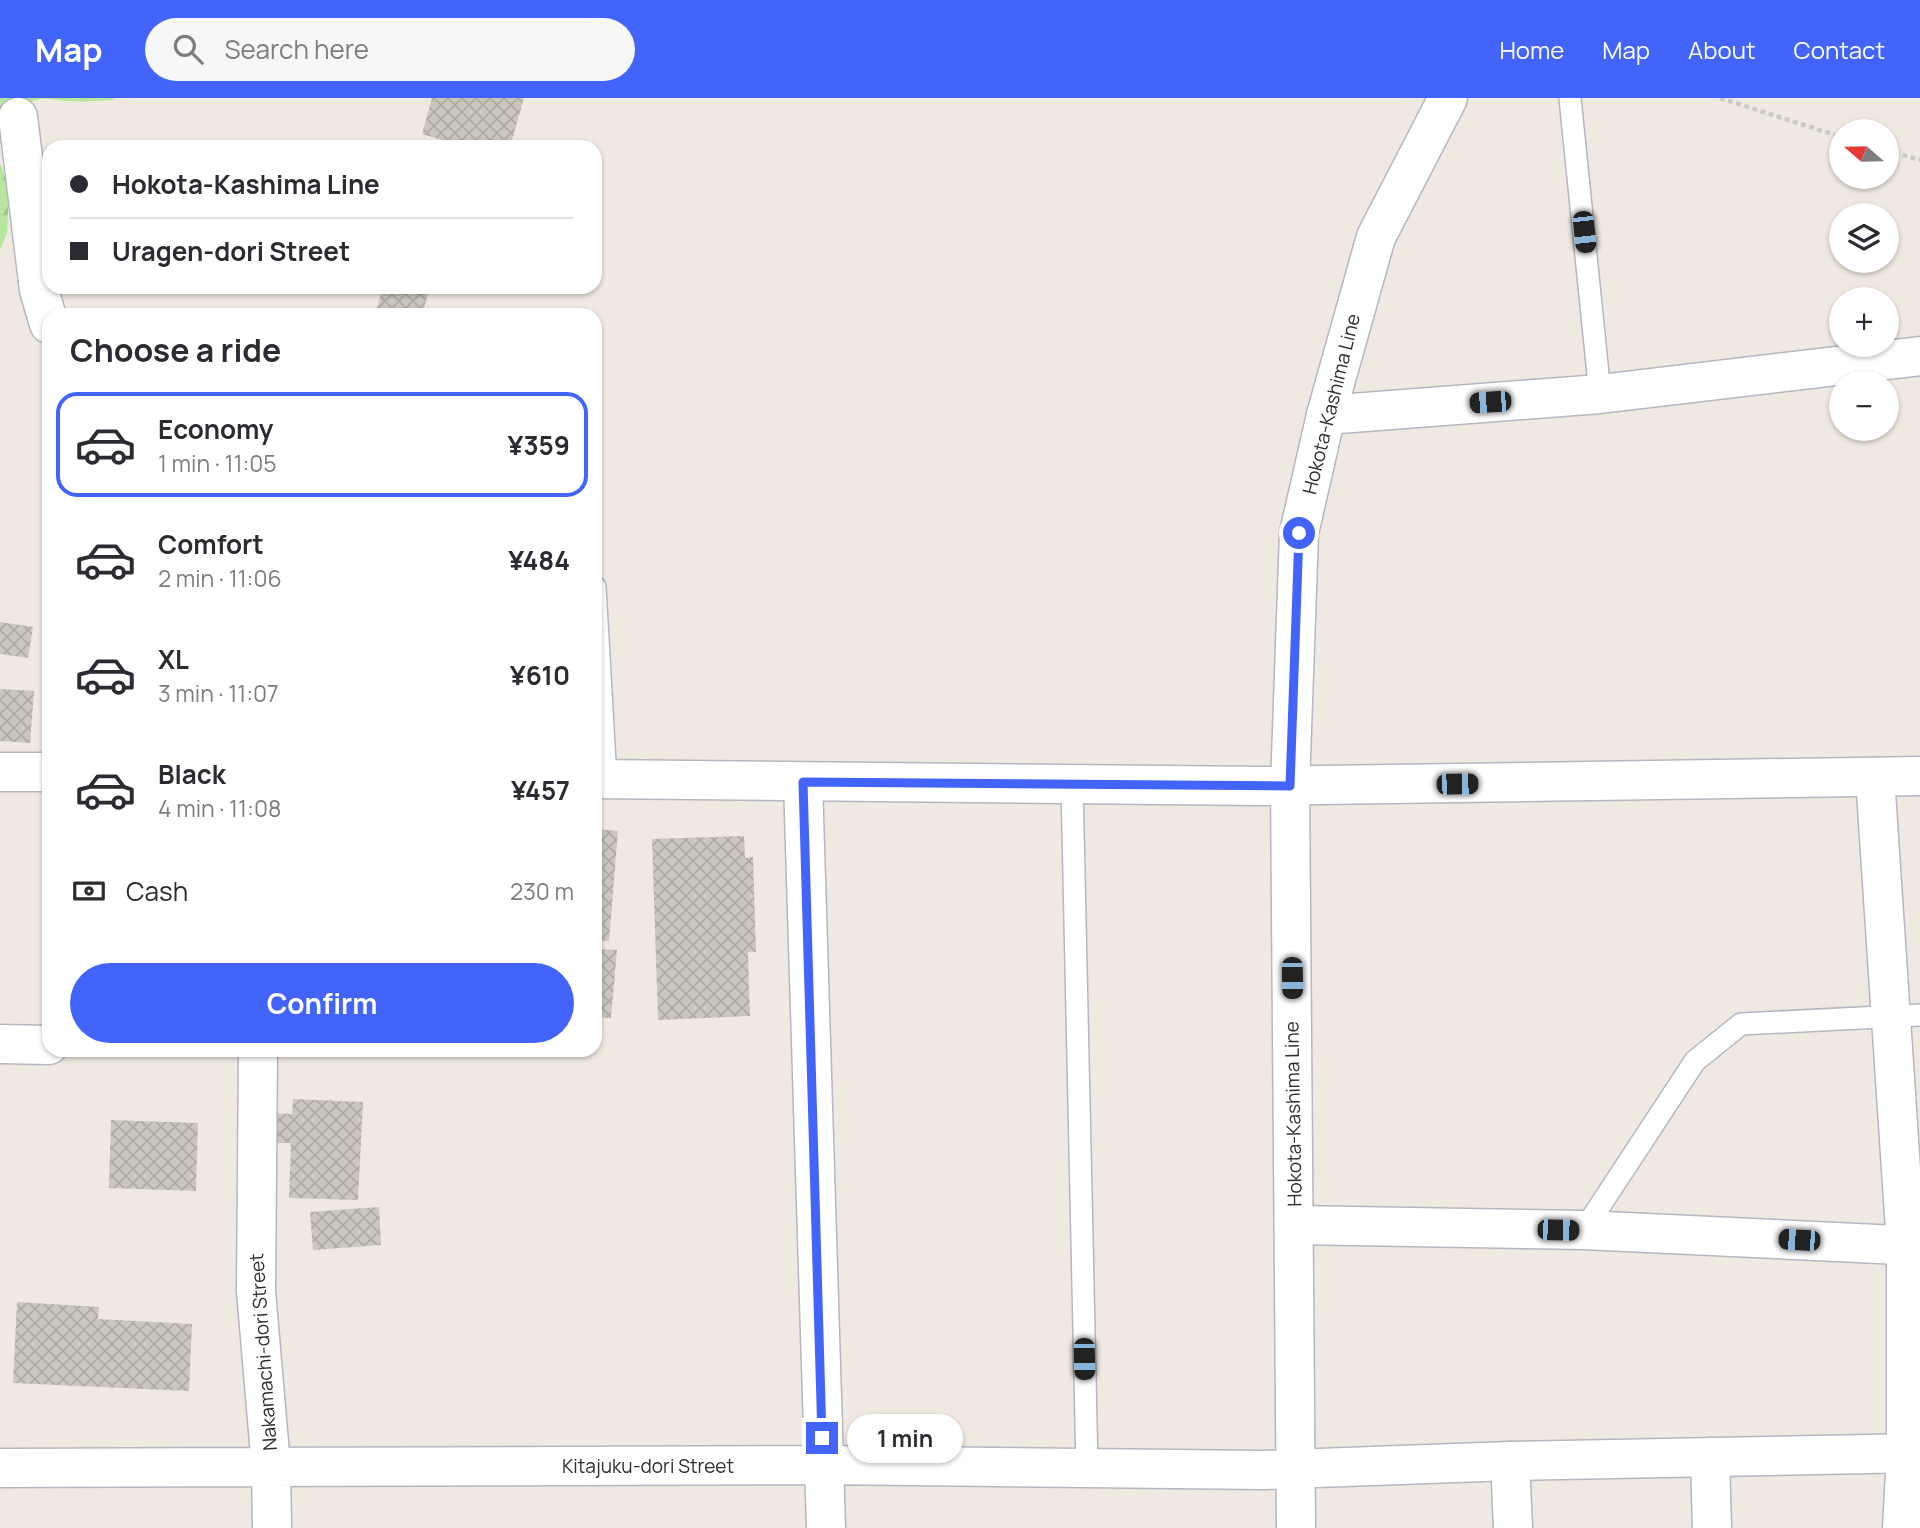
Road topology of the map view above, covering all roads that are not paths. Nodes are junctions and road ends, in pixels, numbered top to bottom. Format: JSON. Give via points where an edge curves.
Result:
{"nodes":[{"id":1,"x":1448,"y":98,"type":"edge"},
{"id":2,"x":1570,"y":98,"type":"edge"},
{"id":3,"x":18,"y":117,"type":"dead end"},
{"id":4,"x":44,"y":308,"type":"edge"},
{"id":5,"x":1920,"y":356,"type":"edge"},
{"id":6,"x":1600,"y":394,"type":"junction"},
{"id":7,"x":1326,"y":415,"type":"junction"},
{"id":8,"x":0,"y":772,"type":"edge"},
{"id":9,"x":42,"y":772,"type":"edge"},
{"id":10,"x":1920,"y":776,"type":"edge"},
{"id":11,"x":1875,"y":777,"type":"junction"},
{"id":12,"x":602,"y":779,"type":"edge"},
{"id":13,"x":803,"y":782,"type":"junction"},
{"id":14,"x":1072,"y":785,"type":"junction"},
{"id":15,"x":1290,"y":786,"type":"junction"},
{"id":16,"x":1906,"y":1016,"type":"edge"},
{"id":17,"x":0,"y":1044,"type":"edge"},
{"id":18,"x":42,"y":1045,"type":"edge"},
{"id":19,"x":258,"y":1057,"type":"edge"},
{"id":20,"x":1294,"y":1225,"type":"junction"},
{"id":21,"x":1584,"y":1230,"type":"junction"},
{"id":22,"x":1913,"y":1246,"type":"edge"},
{"id":23,"x":1913,"y":1453,"type":"edge"},
{"id":24,"x":1710,"y":1457,"type":"junction"},
{"id":25,"x":1510,"y":1461,"type":"junction"},
{"id":26,"x":823,"y":1465,"type":"junction"},
{"id":27,"x":271,"y":1466,"type":"junction"},
{"id":28,"x":0,"y":1468,"type":"edge"},
{"id":29,"x":1087,"y":1468,"type":"junction"},
{"id":30,"x":1297,"y":1469,"type":"junction"},
{"id":31,"x":272,"y":1528,"type":"edge"},
{"id":32,"x":825,"y":1528,"type":"edge"},
{"id":33,"x":1296,"y":1528,"type":"edge"},
{"id":34,"x":1513,"y":1528,"type":"edge"},
{"id":35,"x":1712,"y":1528,"type":"edge"},
{"id":36,"x":1902,"y":1528,"type":"edge"}],
"edges":[{"from":1,"to":7,"type":"street","name":"Hokota-Kashima Line","via":[[1376,237]]},
{"from":2,"to":6,"type":"lane"},
{"from":3,"to":4,"type":"street"},
{"from":5,"to":6,"type":"street"},
{"from":6,"to":7,"type":"street"},
{"from":7,"to":15,"type":"street","name":"Hokota-Kashima Line","via":[[1299,533]]},
{"from":8,"to":9,"type":"street"},
{"from":10,"to":11,"type":"street"},
{"from":11,"to":15,"type":"street"},
{"from":11,"to":16,"type":"street"},
{"from":12,"to":13,"type":"street"},
{"from":13,"to":14,"type":"street"},
{"from":13,"to":26,"type":"street"},
{"from":14,"to":15,"type":"street"},
{"from":14,"to":29,"type":"lane"},
{"from":15,"to":20,"type":"street","name":"Hokota-Kashima Line"},
{"from":16,"to":21,"type":"lane","via":[[1741,1024],[1695,1061]]},
{"from":16,"to":22,"type":"street"},
{"from":17,"to":18,"type":"street"},
{"from":19,"to":27,"type":"street","name":"Nakamachi-dori Street","via":[[256,1291]]},
{"from":20,"to":21,"type":"street"},
{"from":20,"to":30,"type":"street","name":"Hokota-Kashima Line"},
{"from":21,"to":22,"type":"street"},
{"from":22,"to":23,"type":"street"},
{"from":23,"to":24,"type":"street","name":"Kitajuku-dori Street"},
{"from":23,"to":36,"type":"street"},
{"from":24,"to":25,"type":"street","name":"Kitajuku-dori Street"},
{"from":24,"to":35,"type":"street"},
{"from":25,"to":30,"type":"street","name":"Kitajuku-dori Street"},
{"from":25,"to":34,"type":"street"},
{"from":26,"to":27,"type":"street","name":"Kitajuku-dori Street"},
{"from":26,"to":29,"type":"street","name":"Kitajuku-dori Street"},
{"from":26,"to":32,"type":"street"},
{"from":27,"to":28,"type":"street","name":"Kitajuku-dori Street"},
{"from":27,"to":31,"type":"street","name":"Nakamachi-dori Street"},
{"from":29,"to":30,"type":"street","name":"Kitajuku-dori Street"},
{"from":30,"to":33,"type":"street","name":"Hokota-Kashima Line"}]}
